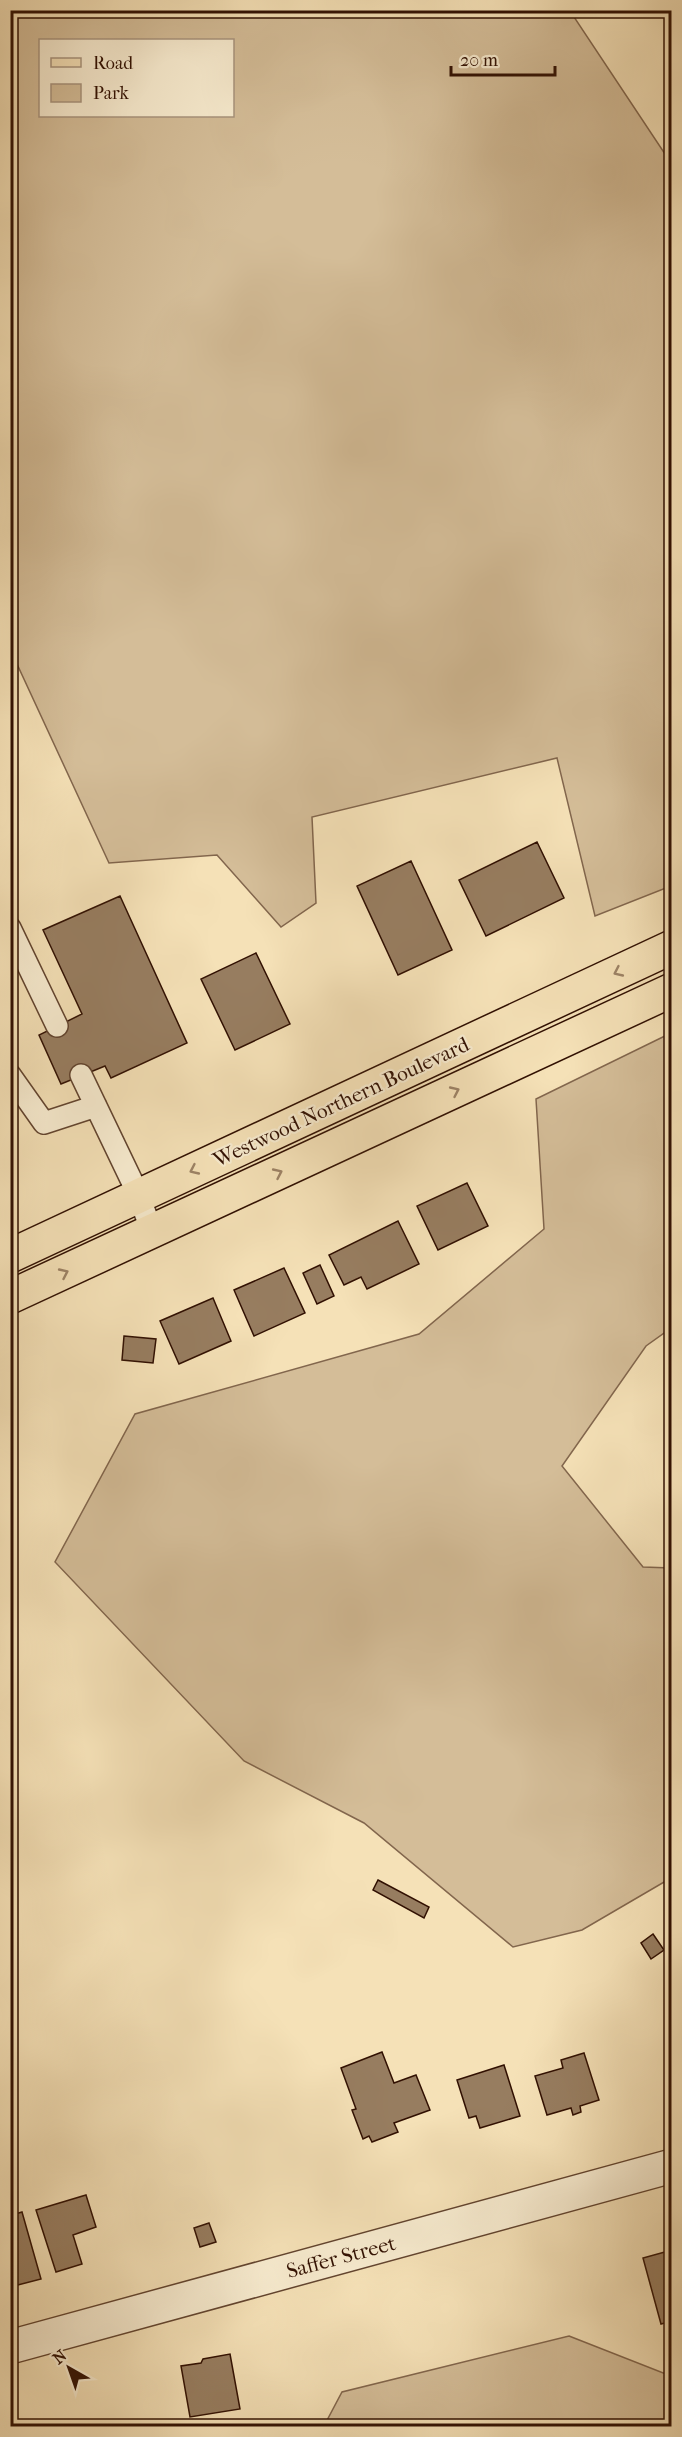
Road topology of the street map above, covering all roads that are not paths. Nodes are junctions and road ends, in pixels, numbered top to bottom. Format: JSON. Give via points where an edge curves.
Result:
{"nodes":[{"id":1,"x":10,"y":928,"type":"edge"},
{"id":2,"x":672,"y":947,"type":"edge"},
{"id":3,"x":672,"y":990,"type":"edge"},
{"id":4,"x":57,"y":1026,"type":"dead end"},
{"id":5,"x":10,"y":1075,"type":"edge"},
{"id":6,"x":81,"y":1075,"type":"dead end"},
{"id":7,"x":96,"y":1106,"type":"junction"},
{"id":8,"x":139,"y":1196,"type":"junction"},
{"id":9,"x":152,"y":1232,"type":"junction"},
{"id":10,"x":10,"y":1256,"type":"edge"},
{"id":11,"x":10,"y":1297,"type":"edge"},
{"id":12,"x":672,"y":2166,"type":"edge"},
{"id":13,"x":10,"y":2347,"type":"edge"}],
"edges":[{"from":1,"to":4,"type":"lane"},
{"from":2,"to":8,"type":"main road","name":"Westwood Northern Boulevard","one_way":true},
{"from":9,"to":3,"type":"main road","name":"Westwood Northern Boulevard","one_way":true},
{"from":5,"to":7,"type":"lane","via":[[44,1124]]},
{"from":6,"to":7,"type":"lane"},
{"from":7,"to":8,"type":"lane"},
{"from":8,"to":9,"type":"lane"},
{"from":8,"to":10,"type":"main road","name":"Westwood Northern Boulevard"},
{"from":11,"to":9,"type":"main road","name":"Westwood Northern Boulevard","one_way":true},
{"from":12,"to":13,"type":"street","name":"Saffer Street"}]}
